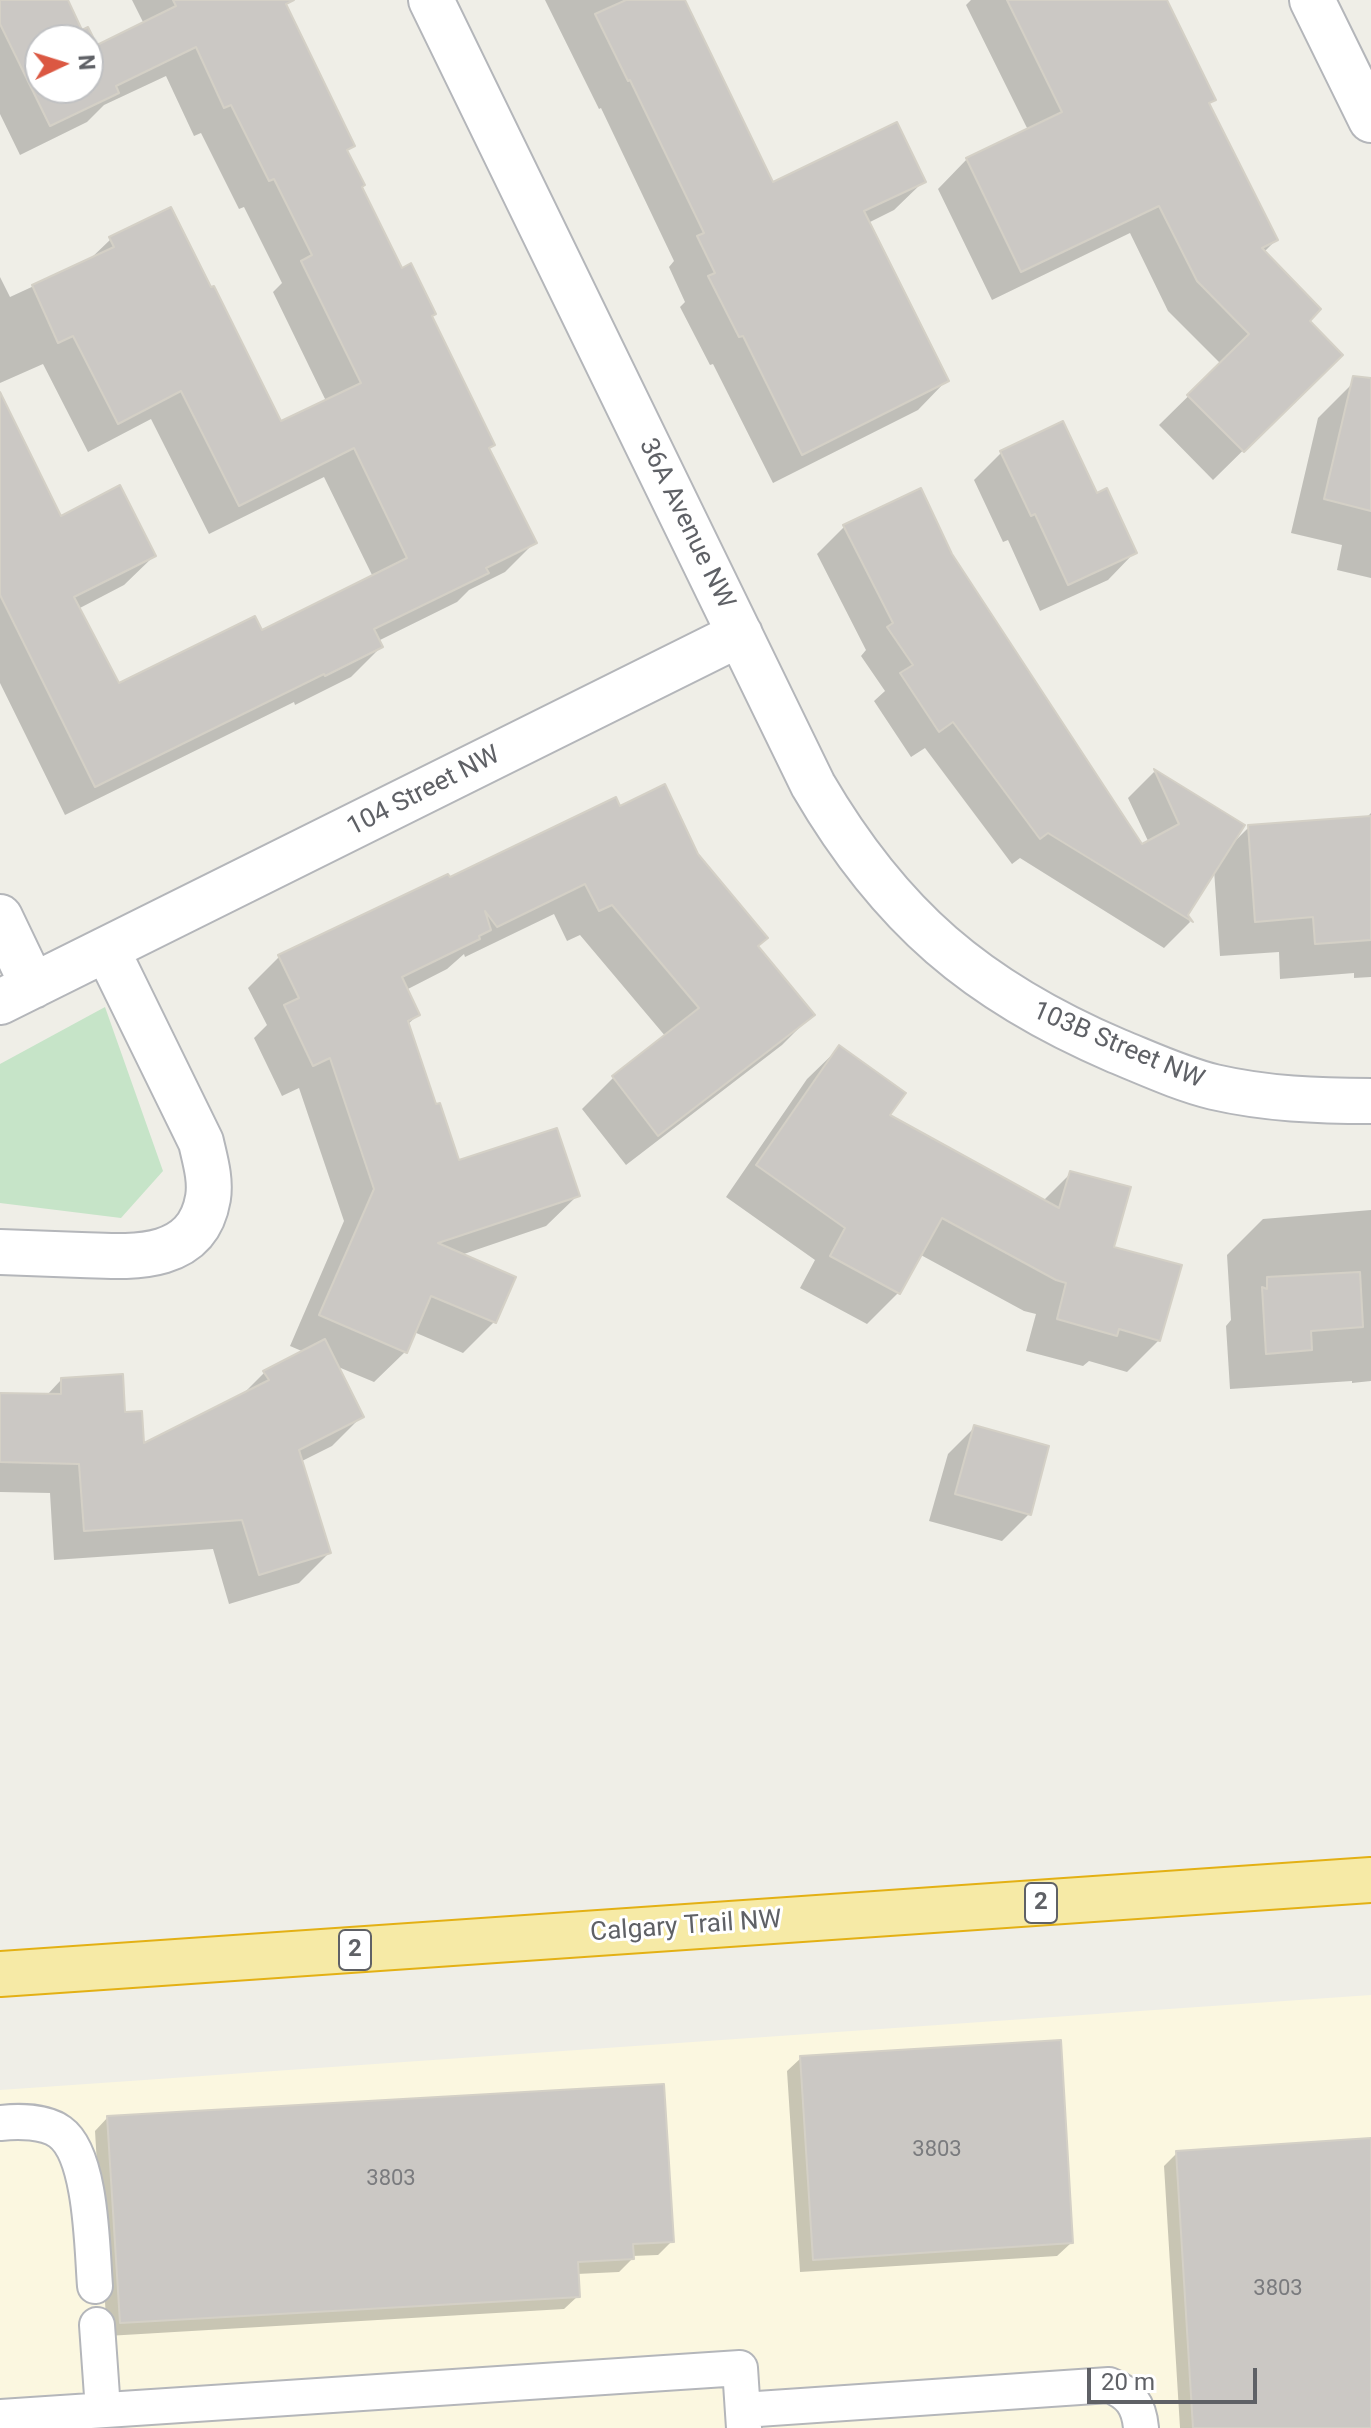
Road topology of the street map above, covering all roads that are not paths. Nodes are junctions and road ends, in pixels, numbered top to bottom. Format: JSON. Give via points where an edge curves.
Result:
{"nodes":[{"id":1,"x":431,"y":0,"type":"edge"},
{"id":2,"x":1312,"y":0,"type":"edge"},
{"id":3,"x":1371,"y":120,"type":"edge"},
{"id":4,"x":740,"y":634,"type":"junction"},
{"id":5,"x":0,"y":917,"type":"edge"},
{"id":6,"x":107,"y":950,"type":"junction"},
{"id":7,"x":17,"y":994,"type":"edge"},
{"id":8,"x":1010,"y":997,"type":"joint"},
{"id":9,"x":1371,"y":1101,"type":"edge"},
{"id":10,"x":0,"y":1252,"type":"edge"},
{"id":11,"x":1371,"y":1880,"type":"edge"},
{"id":12,"x":0,"y":1974,"type":"edge"},
{"id":13,"x":0,"y":2123,"type":"edge"},
{"id":14,"x":95,"y":2286,"type":"dead end"},
{"id":15,"x":97,"y":2325,"type":"dead end"},
{"id":16,"x":103,"y":2410,"type":"junction"},
{"id":17,"x":0,"y":2417,"type":"edge"},
{"id":18,"x":744,"y":2419,"type":"edge"},
{"id":19,"x":1141,"y":2428,"type":"edge"}],
"edges":[{"from":1,"to":4,"type":"street","name":"36A Avenue NW"},
{"from":2,"to":3,"type":"street"},
{"from":4,"to":6,"type":"street","name":"104 Street NW"},
{"from":4,"to":8,"type":"street","name":"36A Avenue NW","via":[[839,830],[915,924]]},
{"from":5,"to":7,"type":"street"},
{"from":6,"to":7,"type":"street","name":"104 Street NW"},
{"from":6,"to":10,"type":"street","via":[[201,1142],[209,1195],[203,1215],[186,1239],[159,1253],[130,1257]]},
{"from":8,"to":9,"type":"street","name":"103B Street NW","via":[[1096,1042],[1213,1087],[1279,1098]]},
{"from":11,"to":12,"type":"highway","name":"Calgary Trail NW","number":"2"},
{"from":13,"to":14,"type":"lane","via":[[39,2124],[61,2132],[75,2152],[89,2205]]},
{"from":15,"to":16,"type":"lane"},
{"from":16,"to":17,"type":"lane"},
{"from":16,"to":18,"type":"lane","via":[[740,2368]]},
{"from":18,"to":19,"type":"lane","via":[[1109,2385],[1133,2400]]}]}
